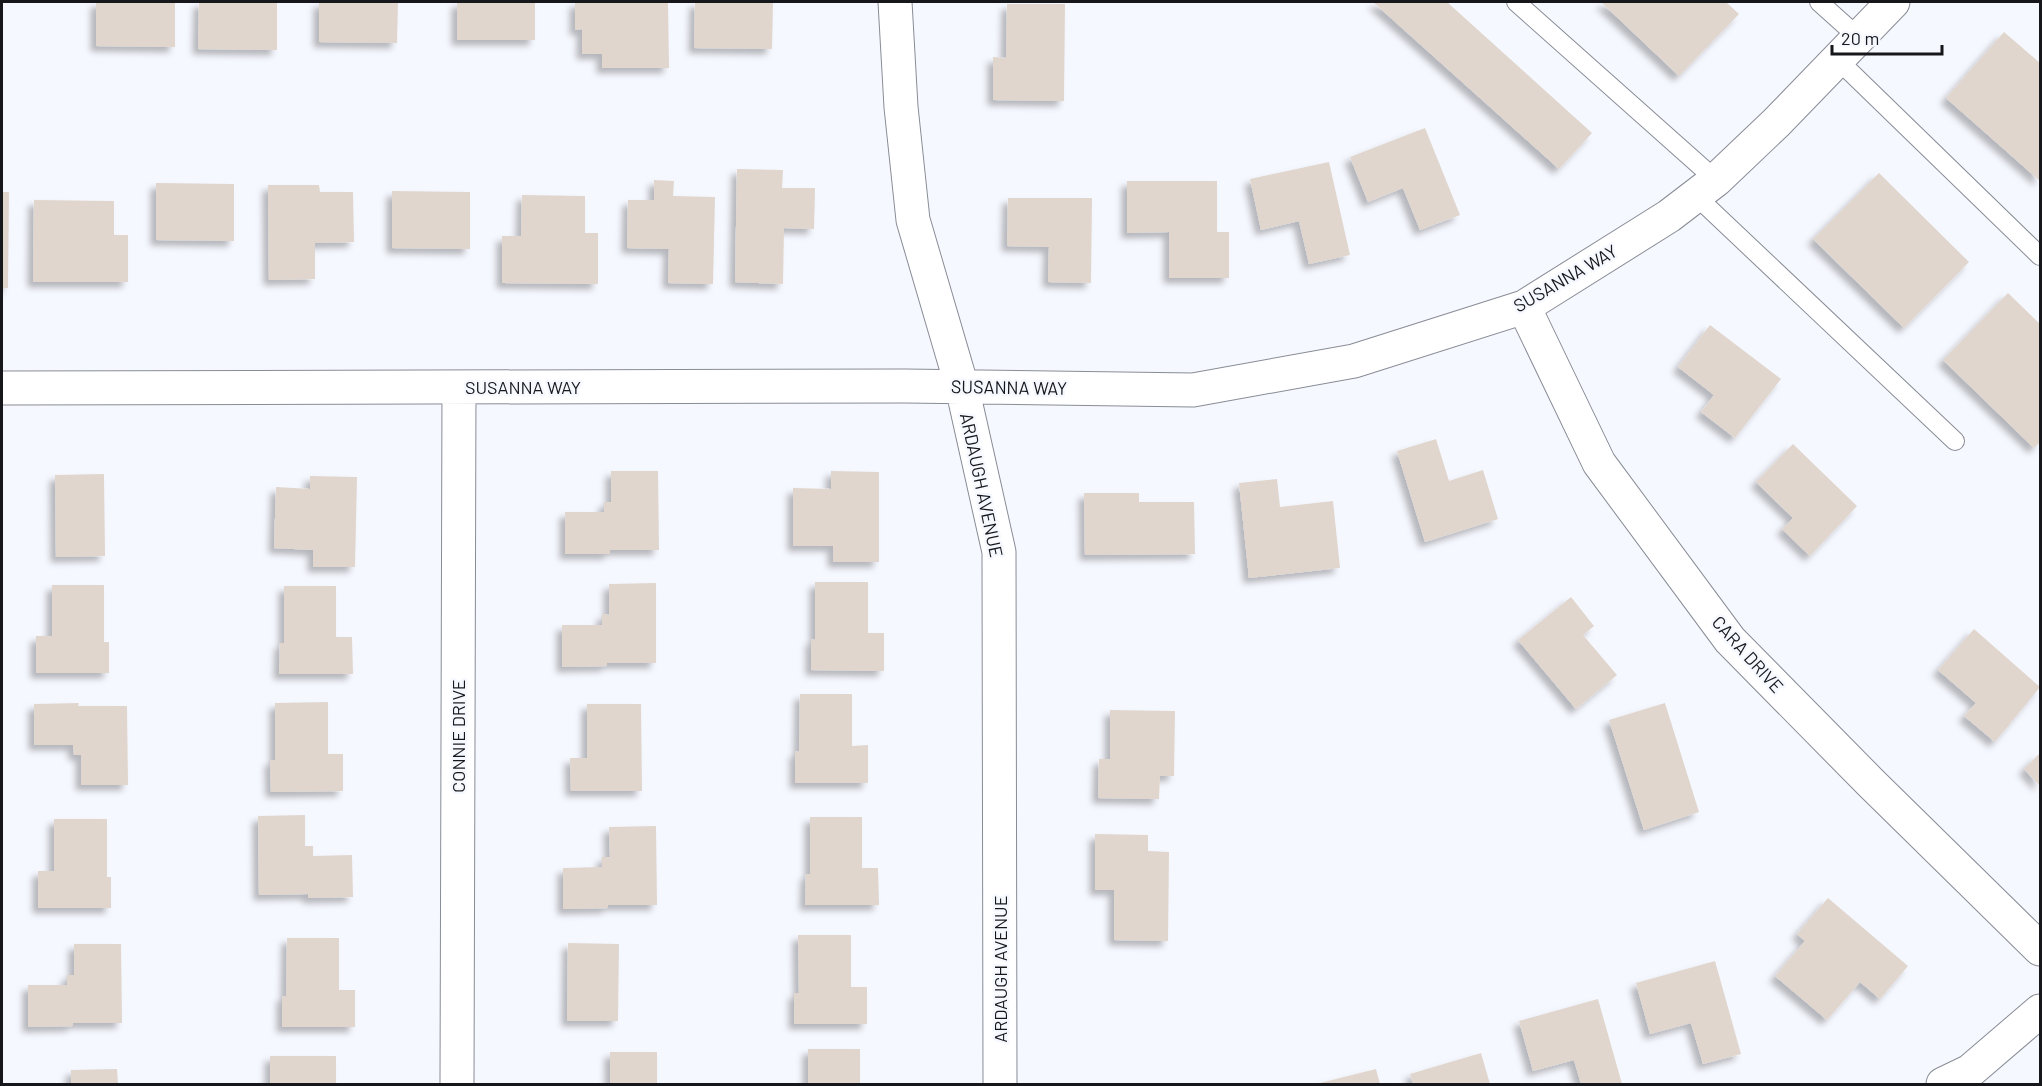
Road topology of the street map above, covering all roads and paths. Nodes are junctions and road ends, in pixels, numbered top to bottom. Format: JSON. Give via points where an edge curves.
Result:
{"nodes":[{"id":1,"x":895,"y":2,"type":"edge"},
{"id":2,"x":1516,"y":2,"type":"edge"},
{"id":3,"x":1820,"y":2,"type":"edge"},
{"id":4,"x":1893,"y":2,"type":"edge"},
{"id":5,"x":1848,"y":48,"type":"junction"},
{"id":6,"x":1706,"y":188,"type":"junction"},
{"id":7,"x":2040,"y":256,"type":"edge"},
{"id":8,"x":1524,"y":307,"type":"junction"},
{"id":9,"x":459,"y":387,"type":"junction"},
{"id":10,"x":962,"y":387,"type":"junction"},
{"id":11,"x":2,"y":388,"type":"edge"},
{"id":12,"x":1955,"y":441,"type":"dead end"},
{"id":13,"x":2040,"y":948,"type":"edge"},
{"id":14,"x":2040,"y":1011,"type":"edge"},
{"id":15,"x":457,"y":1084,"type":"edge"},
{"id":16,"x":1000,"y":1084,"type":"edge"},
{"id":17,"x":1943,"y":1084,"type":"edge"}],
"edges":[{"from":1,"to":10,"type":"street","name":"ARDAUGH AVENUE","via":[[913,220]]},
{"from":2,"to":6,"type":"lane"},
{"from":3,"to":5,"type":"lane"},
{"from":4,"to":5,"type":"street","name":"SUSANNA WAY"},
{"from":5,"to":6,"type":"street","name":"SUSANNA WAY"},
{"from":5,"to":7,"type":"lane"},
{"from":6,"to":8,"type":"street","name":"SUSANNA WAY","via":[[1669,216]]},
{"from":6,"to":12,"type":"lane"},
{"from":8,"to":10,"type":"street","name":"SUSANNA WAY","via":[[1354,361],[1193,390]]},
{"from":8,"to":13,"type":"street","name":"CARA DRIVE","via":[[1599,463],[1730,640]]},
{"from":9,"to":10,"type":"street","name":"SUSANNA WAY"},
{"from":9,"to":11,"type":"street","name":"SUSANNA WAY"},
{"from":9,"to":15,"type":"street","name":"CONNIE DRIVE"},
{"from":10,"to":16,"type":"street","name":"ARDAUGH AVENUE","via":[[999,552]]},
{"from":14,"to":17,"type":"street","via":[[1970,1071]]}]}
